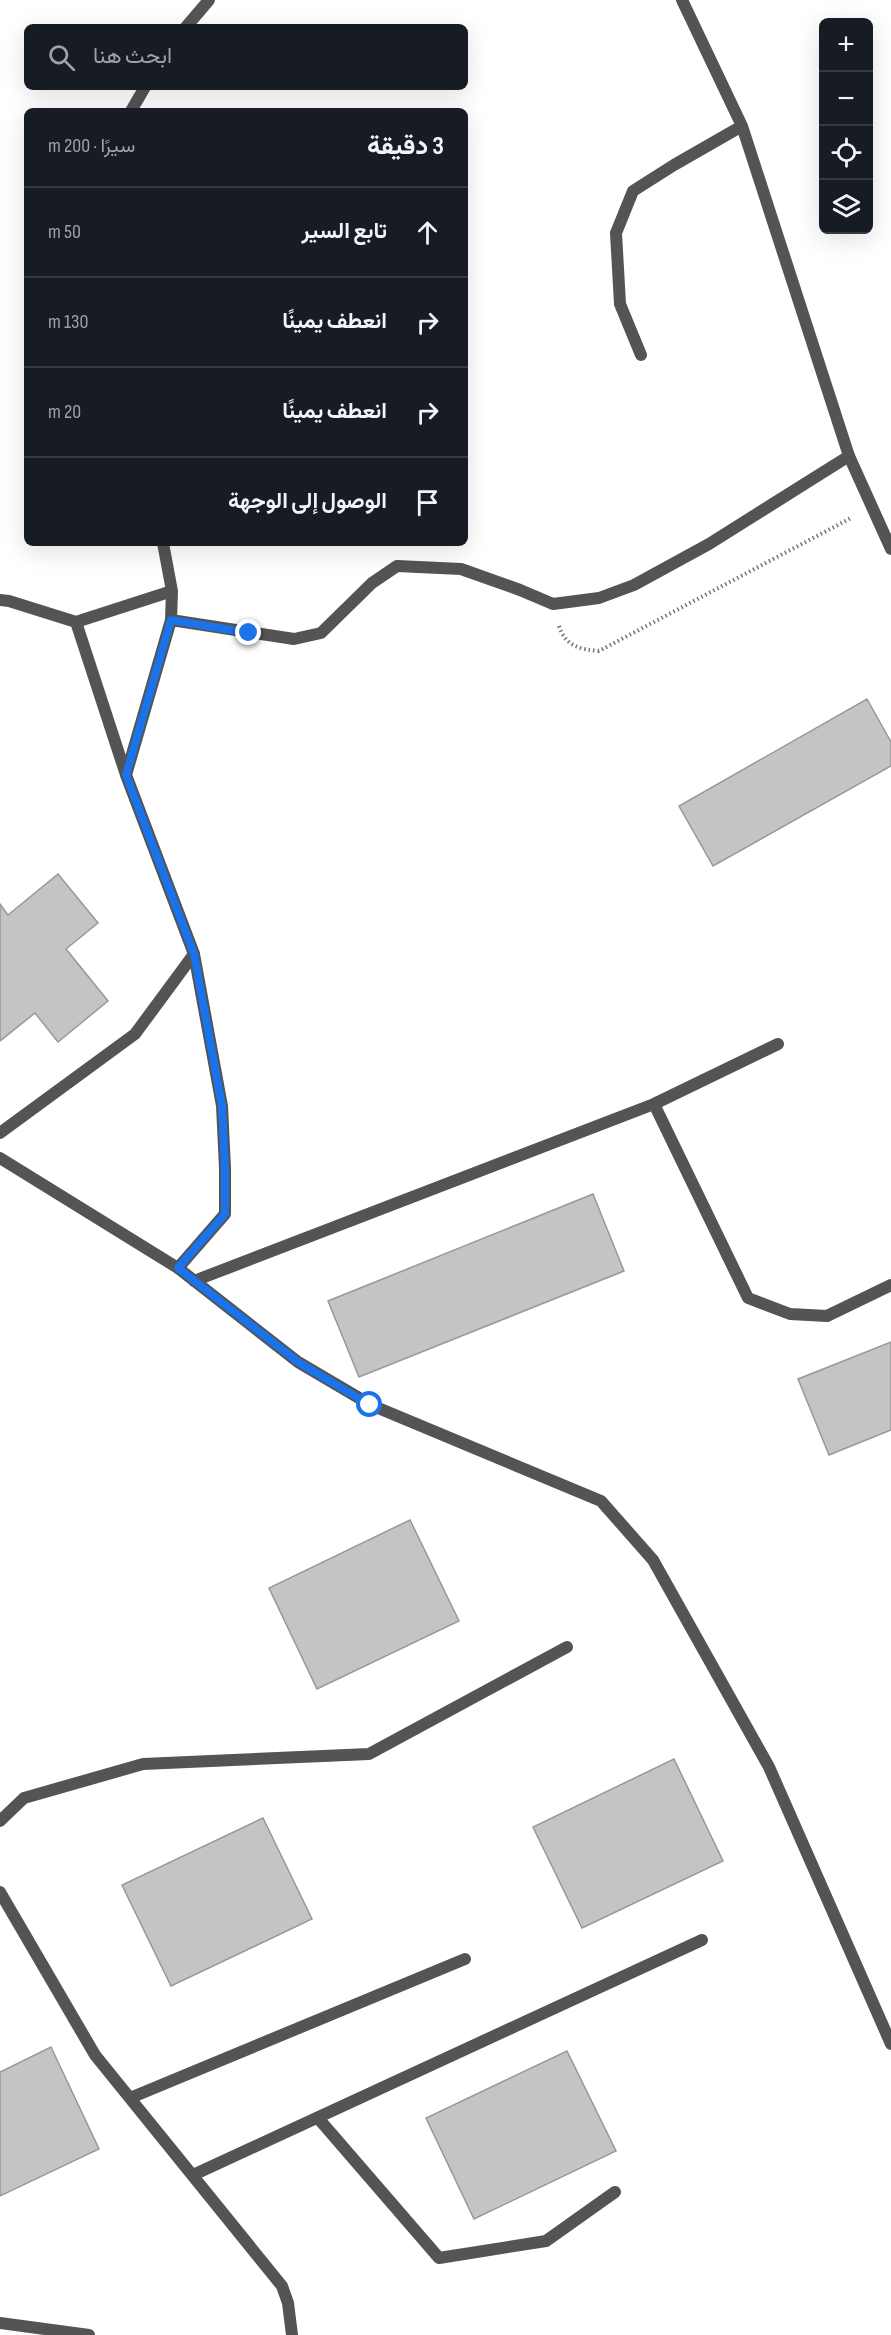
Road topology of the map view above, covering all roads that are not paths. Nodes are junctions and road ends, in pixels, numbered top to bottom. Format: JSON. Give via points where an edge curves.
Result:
{"nodes":[{"id":1,"x":209,"y":0,"type":"edge"},
{"id":2,"x":682,"y":0,"type":"edge"},
{"id":3,"x":189,"y":24,"type":"edge"},
{"id":4,"x":142,"y":90,"type":"edge"},
{"id":5,"x":132,"y":108,"type":"edge"},
{"id":6,"x":742,"y":126,"type":"junction"},
{"id":7,"x":641,"y":355,"type":"dead end"},
{"id":8,"x":849,"y":456,"type":"junction"},
{"id":9,"x":164,"y":546,"type":"edge"},
{"id":10,"x":891,"y":549,"type":"edge"},
{"id":11,"x":172,"y":591,"type":"junction"},
{"id":12,"x":0,"y":600,"type":"edge"},
{"id":13,"x":171,"y":620,"type":"junction"},
{"id":14,"x":76,"y":622,"type":"junction"},
{"id":15,"x":126,"y":775,"type":"junction"},
{"id":16,"x":194,"y":954,"type":"junction"},
{"id":17,"x":778,"y":1044,"type":"dead end"},
{"id":18,"x":654,"y":1104,"type":"junction"},
{"id":19,"x":0,"y":1134,"type":"edge"},
{"id":20,"x":0,"y":1158,"type":"edge"},
{"id":21,"x":178,"y":1268,"type":"junction"},
{"id":22,"x":194,"y":1281,"type":"junction"},
{"id":23,"x":891,"y":1285,"type":"edge"},
{"id":24,"x":567,"y":1647,"type":"dead end"},
{"id":25,"x":0,"y":1821,"type":"edge"},
{"id":26,"x":0,"y":1892,"type":"edge"},
{"id":27,"x":702,"y":1940,"type":"dead end"},
{"id":28,"x":465,"y":1959,"type":"dead end"},
{"id":29,"x":891,"y":2044,"type":"edge"},
{"id":30,"x":130,"y":2098,"type":"junction"},
{"id":31,"x":318,"y":2118,"type":"junction"},
{"id":32,"x":193,"y":2175,"type":"junction"},
{"id":33,"x":615,"y":2192,"type":"dead end"},
{"id":34,"x":0,"y":2323,"type":"edge"},
{"id":35,"x":89,"y":2335,"type":"edge"},
{"id":36,"x":292,"y":2335,"type":"edge"}],
"edges":[{"from":1,"to":3,"type":"street"},
{"from":2,"to":6,"type":"street"},
{"from":4,"to":5,"type":"street"},
{"from":6,"to":7,"type":"street","via":[[633,191],[616,233],[620,304]]},
{"from":6,"to":8,"type":"street"},
{"from":8,"to":10,"type":"street"},
{"from":8,"to":13,"type":"street","via":[[709,544],[634,585],[600,598],[553,604],[461,569],[397,566],[372,583],[321,633],[294,639]]},
{"from":9,"to":11,"type":"street"},
{"from":11,"to":13,"type":"street"},
{"from":11,"to":14,"type":"street"},
{"from":12,"to":14,"type":"street"},
{"from":13,"to":15,"type":"street"},
{"from":14,"to":15,"type":"street"},
{"from":15,"to":16,"type":"street"},
{"from":16,"to":19,"type":"street","via":[[135,1034]]},
{"from":16,"to":21,"type":"street","via":[[222,1106],[225,1214]]},
{"from":17,"to":18,"type":"street"},
{"from":18,"to":22,"type":"street"},
{"from":18,"to":23,"type":"street","via":[[748,1298],[790,1314],[827,1317]]},
{"from":20,"to":21,"type":"street"},
{"from":21,"to":22,"type":"street"},
{"from":22,"to":29,"type":"street","via":[[298,1362],[370,1405],[601,1501],[653,1560],[769,1767]]},
{"from":24,"to":25,"type":"street","via":[[369,1754],[142,1764],[24,1798]]},
{"from":26,"to":30,"type":"street","via":[[95,2055]]},
{"from":27,"to":31,"type":"street"},
{"from":28,"to":30,"type":"street"},
{"from":30,"to":32,"type":"street"},
{"from":31,"to":32,"type":"street"},
{"from":31,"to":33,"type":"street","via":[[439,2258],[546,2241]]},
{"from":32,"to":36,"type":"street","via":[[282,2286]]},
{"from":34,"to":35,"type":"street"}]}
